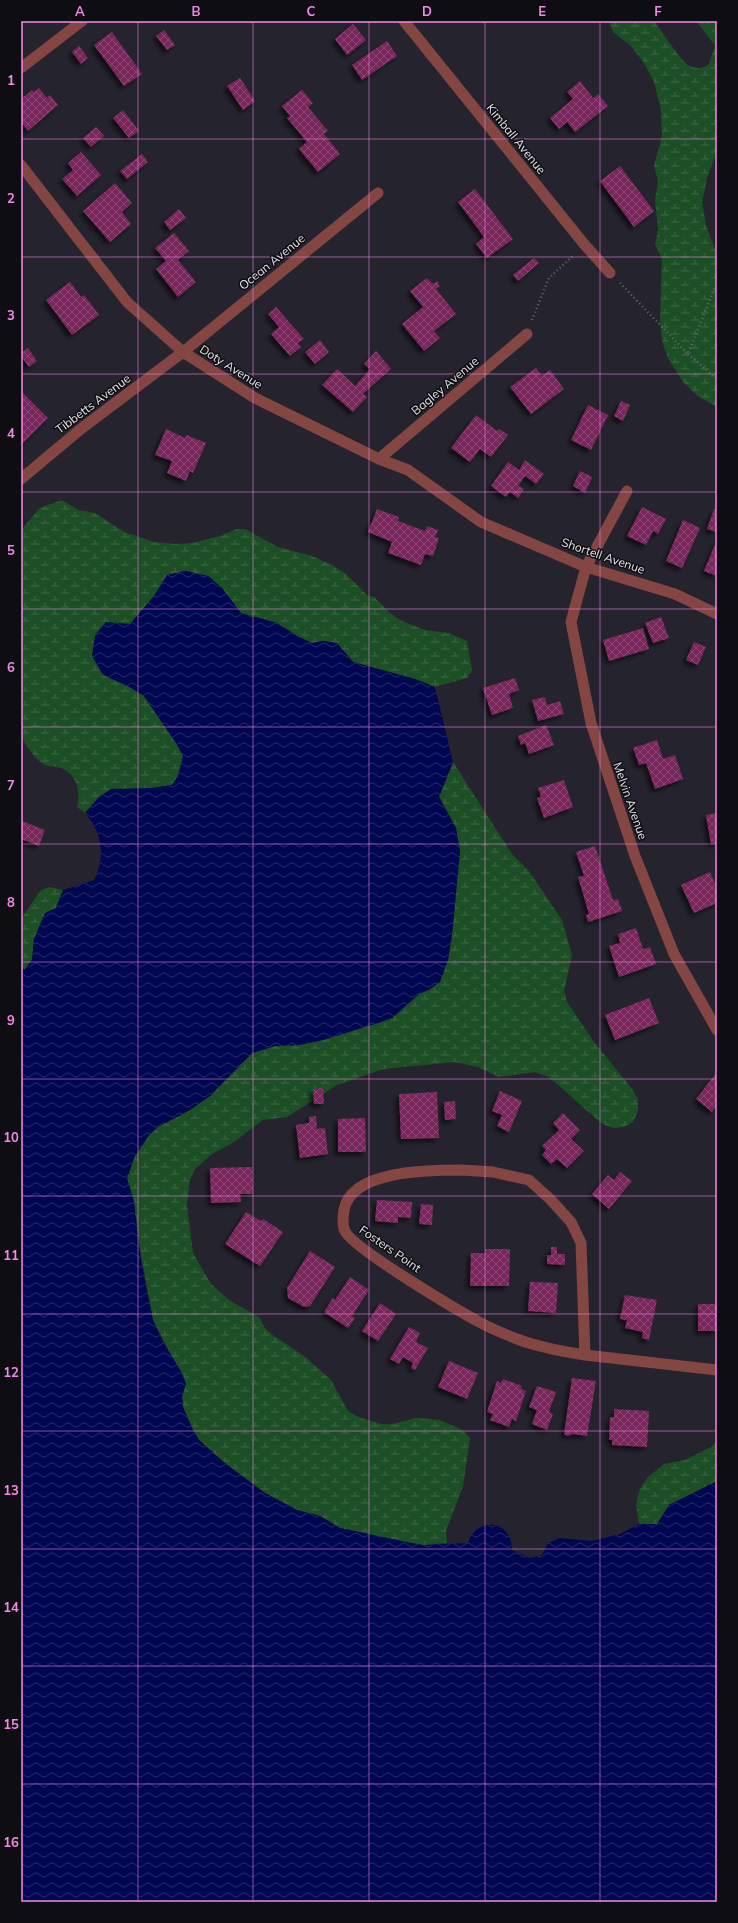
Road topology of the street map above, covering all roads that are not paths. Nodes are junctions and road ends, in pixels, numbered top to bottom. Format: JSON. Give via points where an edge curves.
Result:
{"nodes":[{"id":1,"x":82,"y":21,"type":"edge"},
{"id":2,"x":404,"y":21,"type":"edge"},
{"id":3,"x":21,"y":68,"type":"edge"},
{"id":4,"x":21,"y":165,"type":"edge"},
{"id":5,"x":378,"y":193,"type":"dead end"},
{"id":6,"x":610,"y":273,"type":"road end"},
{"id":7,"x":527,"y":334,"type":"road end"},
{"id":8,"x":183,"y":352,"type":"junction"},
{"id":9,"x":379,"y":458,"type":"junction"},
{"id":10,"x":21,"y":479,"type":"edge"},
{"id":11,"x":627,"y":491,"type":"dead end"},
{"id":12,"x":481,"y":522,"type":"joint"},
{"id":13,"x":586,"y":566,"type":"junction"},
{"id":14,"x":717,"y":614,"type":"edge"},
{"id":15,"x":717,"y":1030,"type":"edge"},
{"id":16,"x":585,"y":1355,"type":"junction"},
{"id":17,"x":717,"y":1370,"type":"edge"}],
"edges":[{"from":1,"to":3,"type":"street"},
{"from":2,"to":6,"type":"street","name":"Kimball Avenue"},
{"from":4,"to":8,"type":"street","name":"Doty Avenue","via":[[126,302]]},
{"from":5,"to":8,"type":"street","name":"Ocean Avenue"},
{"from":7,"to":9,"type":"street","name":"Bagley Avenue"},
{"from":8,"to":9,"type":"street","name":"Doty Avenue","via":[[255,398]]},
{"from":8,"to":10,"type":"street","name":"Tibbetts Avenue","via":[[82,428]]},
{"from":9,"to":12,"type":"street","name":"Doty Avenue","via":[[408,470]]},
{"from":11,"to":13,"type":"street","name":"Melvin Avenue"},
{"from":12,"to":13,"type":"street","name":"Shortell Avenue"},
{"from":13,"to":14,"type":"street","name":"Shortell Avenue","via":[[676,594]]},
{"from":13,"to":15,"type":"street","name":"Melvin Avenue","via":[[571,622],[591,723],[635,856],[674,954]]},
{"from":16,"to":16,"type":"street","name":"Fosters Point","via":[[525,1342],[484,1325],[404,1276],[354,1242],[345,1232],[345,1201],[357,1188],[382,1177],[425,1171],[493,1172],[529,1180],[571,1222],[581,1243]]},
{"from":16,"to":17,"type":"street","name":"Fosters Point"}]}
